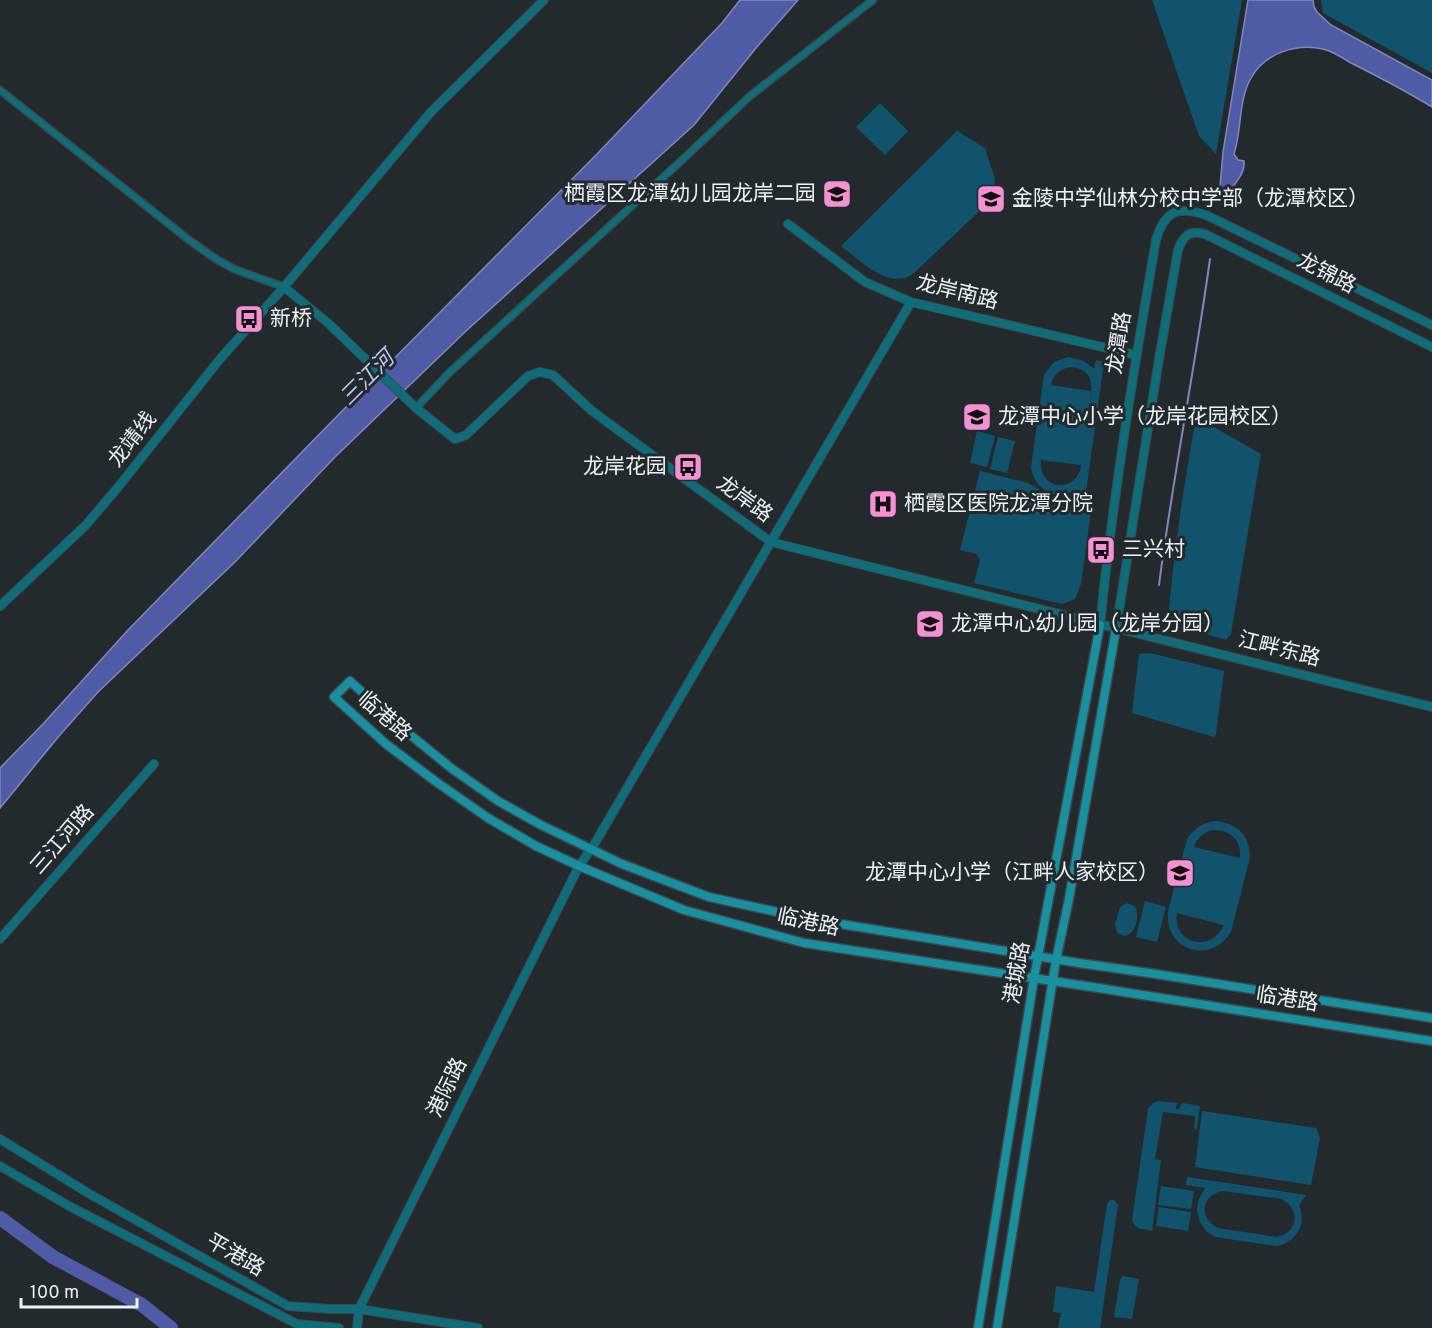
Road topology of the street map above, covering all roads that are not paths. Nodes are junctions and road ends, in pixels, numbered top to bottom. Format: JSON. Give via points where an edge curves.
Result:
{"nodes":[{"id":1,"x":544,"y":0,"type":"edge"},
{"id":2,"x":873,"y":0,"type":"edge"},
{"id":3,"x":0,"y":90,"type":"edge"},
{"id":4,"x":1206,"y":215,"type":"joint"},
{"id":5,"x":788,"y":224,"type":"dead end"},
{"id":6,"x":1205,"y":234,"type":"joint"},
{"id":7,"x":284,"y":287,"type":"junction"},
{"id":8,"x":911,"y":302,"type":"junction"},
{"id":9,"x":1432,"y":326,"type":"edge"},
{"id":10,"x":1432,"y":347,"type":"edge"},
{"id":11,"x":1136,"y":355,"type":"junction"},
{"id":12,"x":416,"y":408,"type":"junction"},
{"id":13,"x":771,"y":542,"type":"junction"},
{"id":14,"x":0,"y":606,"type":"edge"},
{"id":15,"x":1100,"y":625,"type":"junction"},
{"id":16,"x":1116,"y":629,"type":"junction"},
{"id":17,"x":1432,"y":707,"type":"edge"},
{"id":18,"x":154,"y":764,"type":"dead end"},
{"id":19,"x":592,"y":848,"type":"junction"},
{"id":20,"x":579,"y":867,"type":"junction"},
{"id":21,"x":0,"y":939,"type":"edge"},
{"id":22,"x":1039,"y":957,"type":"junction"},
{"id":23,"x":1056,"y":960,"type":"junction"},
{"id":24,"x":1034,"y":978,"type":"junction"},
{"id":25,"x":1054,"y":981,"type":"junction"},
{"id":26,"x":1432,"y":1018,"type":"edge"},
{"id":27,"x":1432,"y":1041,"type":"edge"},
{"id":28,"x":0,"y":1139,"type":"edge"},
{"id":29,"x":0,"y":1166,"type":"edge"},
{"id":30,"x":358,"y":1309,"type":"junction"},
{"id":31,"x":339,"y":1328,"type":"edge"},
{"id":32,"x":357,"y":1328,"type":"edge"},
{"id":33,"x":478,"y":1328,"type":"edge"},
{"id":34,"x":978,"y":1328,"type":"edge"},
{"id":35,"x":997,"y":1328,"type":"edge"}],
"edges":[{"from":1,"to":7,"type":"street","name":"龙靖线","via":[[431,112]]},
{"from":2,"to":12,"type":"street","via":[[750,96]]},
{"from":3,"to":7,"type":"street","via":[[216,259]]},
{"from":4,"to":9,"type":"street","name":"龙锦路"},
{"from":4,"to":11,"type":"street","name":"龙潭路","via":[[1180,210],[1168,216],[1160,228]]},
{"from":5,"to":8,"type":"street","name":"龙岸南路","via":[[865,282]]},
{"from":6,"to":10,"type":"street","name":"龙锦路"},
{"from":6,"to":16,"type":"street","name":"龙潭路","via":[[1188,234],[1178,250]]},
{"from":7,"to":12,"type":"street","via":[[328,323]]},
{"from":7,"to":14,"type":"street","name":"龙靖线","via":[[220,358],[86,525]]},
{"from":8,"to":11,"type":"street","name":"龙岸南路"},
{"from":8,"to":13,"type":"street","name":"港际路"},
{"from":11,"to":15,"type":"street","name":"龙潭路"},
{"from":12,"to":13,"type":"street","name":"龙岸路","via":[[455,439],[466,435],[528,376],[540,372],[553,375],[592,411]]},
{"from":13,"to":15,"type":"street","name":"龙岸路"},
{"from":13,"to":19,"type":"street","name":"港际路"},
{"from":15,"to":16,"type":"street","name":"龙岸路"},
{"from":15,"to":22,"type":"main road","name":"港城路"},
{"from":16,"to":17,"type":"street","name":"江畔东路"},
{"from":16,"to":23,"type":"main road","name":"港城路"},
{"from":18,"to":21,"type":"street","name":"三江河路"},
{"from":19,"to":20,"type":"street","name":"港际路"},
{"from":19,"to":20,"type":"main road","name":"临港路","via":[[498,801],[415,739],[350,681],[334,697],[386,744],[488,818]]},
{"from":19,"to":22,"type":"main road","name":"临港路","via":[[622,864],[709,897],[804,918]]},
{"from":20,"to":24,"type":"main road","name":"临港路","via":[[684,910],[804,943]]},
{"from":20,"to":30,"type":"street","name":"港际路"},
{"from":22,"to":23,"type":"main road","name":"临港路"},
{"from":22,"to":24,"type":"main road","name":"港城路"},
{"from":23,"to":25,"type":"main road","name":"港城路"},
{"from":23,"to":26,"type":"main road","name":"临港路"},
{"from":24,"to":25,"type":"main road","name":"临港路"},
{"from":24,"to":34,"type":"main road","name":"港城路"},
{"from":25,"to":27,"type":"main road","name":"临港路"},
{"from":25,"to":35,"type":"main road","name":"港城路"},
{"from":28,"to":30,"type":"street","name":"平港路","via":[[288,1306]]},
{"from":29,"to":31,"type":"street","name":"平港路","via":[[297,1324]]},
{"from":30,"to":32,"type":"street","name":"港际路"},
{"from":30,"to":33,"type":"street","name":"平港路"}]}
